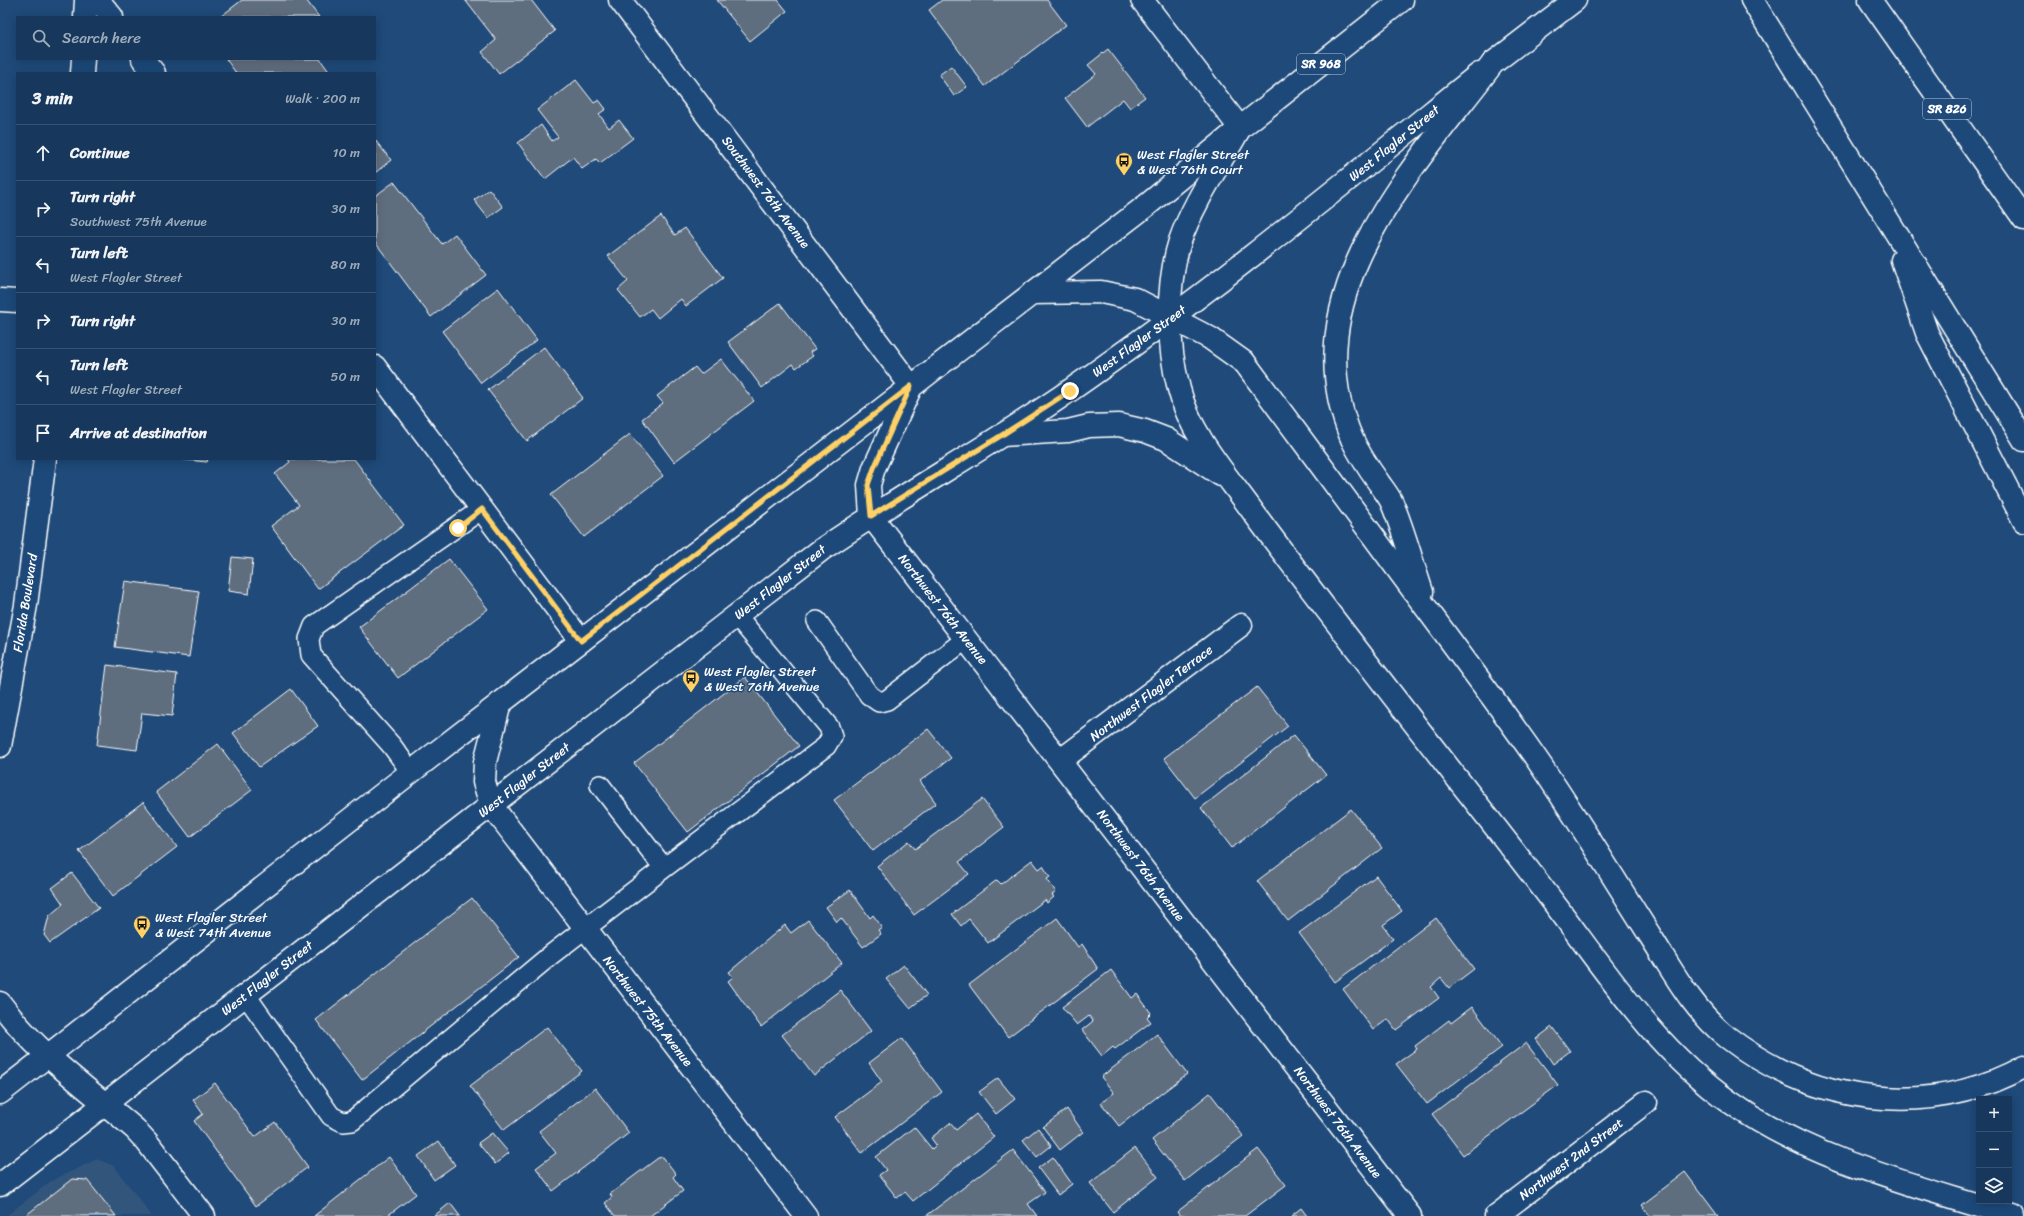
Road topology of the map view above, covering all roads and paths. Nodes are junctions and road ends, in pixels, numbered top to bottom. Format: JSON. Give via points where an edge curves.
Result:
{"nodes":[{"id":1,"x":86,"y":0,"type":"edge"},
{"id":2,"x":98,"y":0,"type":"edge"},
{"id":3,"x":620,"y":0,"type":"edge"},
{"id":4,"x":1142,"y":0,"type":"edge"},
{"id":5,"x":1402,"y":0,"type":"edge"},
{"id":6,"x":1575,"y":0,"type":"edge"},
{"id":7,"x":1752,"y":0,"type":"edge"},
{"id":8,"x":1870,"y":0,"type":"edge"},
{"id":9,"x":85,"y":16,"type":"edge"},
{"id":10,"x":111,"y":16,"type":"edge"},
{"id":11,"x":83,"y":60,"type":"edge"},
{"id":12,"x":144,"y":60,"type":"edge"},
{"id":13,"x":1493,"y":63,"type":"junction"},
{"id":14,"x":82,"y":72,"type":"edge"},
{"id":15,"x":153,"y":72,"type":"edge"},
{"id":16,"x":1240,"y":128,"type":"junction"},
{"id":17,"x":2024,"y":219,"type":"edge"},
{"id":18,"x":1888,"y":221,"type":"junction"},
{"id":19,"x":1032,"y":293,"type":"junction"},
{"id":20,"x":0,"y":300,"type":"edge"},
{"id":21,"x":16,"y":301,"type":"edge"},
{"id":22,"x":1171,"y":319,"type":"junction"},
{"id":23,"x":376,"y":368,"type":"edge"},
{"id":24,"x":911,"y":386,"type":"junction"},
{"id":25,"x":1002,"y":435,"type":"junction"},
{"id":26,"x":2024,"y":440,"type":"edge"},
{"id":27,"x":45,"y":460,"type":"edge"},
{"id":28,"x":1232,"y":482,"type":"junction"},
{"id":29,"x":482,"y":509,"type":"junction"},
{"id":30,"x":871,"y":516,"type":"junction"},
{"id":31,"x":2024,"y":521,"type":"edge"},
{"id":32,"x":1428,"y":610,"type":"junction"},
{"id":33,"x":737,"y":616,"type":"junction"},
{"id":34,"x":818,"y":621,"type":"dead end"},
{"id":35,"x":1241,"y":625,"type":"dead end"},
{"id":36,"x":966,"y":639,"type":"junction"},
{"id":37,"x":581,"y":641,"type":"junction"},
{"id":38,"x":500,"y":704,"type":"junction"},
{"id":39,"x":0,"y":746,"type":"edge"},
{"id":40,"x":1061,"y":760,"type":"junction"},
{"id":41,"x":411,"y":772,"type":"junction"},
{"id":42,"x":600,"y":785,"type":"dead end"},
{"id":43,"x":491,"y":805,"type":"junction"},
{"id":44,"x":664,"y":868,"type":"junction"},
{"id":45,"x":584,"y":928,"type":"junction"},
{"id":46,"x":245,"y":994,"type":"junction"},
{"id":47,"x":0,"y":1003,"type":"edge"},
{"id":48,"x":48,"y":1056,"type":"junction"},
{"id":49,"x":2024,"y":1067,"type":"edge"},
{"id":50,"x":0,"y":1093,"type":"edge"},
{"id":51,"x":1646,"y":1102,"type":"dead end"},
{"id":52,"x":106,"y":1103,"type":"junction"},
{"id":53,"x":0,"y":1184,"type":"edge"},
{"id":54,"x":204,"y":1216,"type":"edge"},
{"id":55,"x":806,"y":1216,"type":"edge"},
{"id":56,"x":1410,"y":1216,"type":"edge"},
{"id":57,"x":1496,"y":1216,"type":"edge"},
{"id":58,"x":2013,"y":1216,"type":"edge"}],
"edges":[{"from":1,"to":9,"type":"main road"},
{"from":2,"to":10,"type":"main road"},
{"from":3,"to":24,"type":"main road","name":"Southwest 76th Avenue"},
{"from":4,"to":16,"type":"main road"},
{"from":5,"to":16,"type":"main road","number":"SR 968"},
{"from":6,"to":13,"type":"main road","name":"West Flagler Street"},
{"from":7,"to":18,"type":"main road"},
{"from":8,"to":17,"type":"main road","number":"SR 826"},
{"from":11,"to":14,"type":"main road"},
{"from":12,"to":15,"type":"main road"},
{"from":13,"to":22,"type":"main road","name":"West Flagler Street"},
{"from":13,"to":32,"type":"main road","via":[[1390,199],[1350,276],[1340,311],[1336,338],[1334,359],[1338,393],[1352,439],[1392,502]]},
{"from":16,"to":19,"type":"main road","number":"SR 968","via":[[1147,205]]},
{"from":16,"to":22,"type":"main road","via":[[1200,198],[1180,240],[1172,284]]},
{"from":18,"to":26,"type":"main road"},
{"from":18,"to":31,"type":"main road","via":[[1927,333]]},
{"from":19,"to":22,"type":"main road","via":[[1101,292],[1135,299]]},
{"from":19,"to":24,"type":"main road","number":"SR 968"},
{"from":20,"to":21,"type":"main road"},
{"from":22,"to":25,"type":"main road","name":"West Flagler Street","via":[[1070,391]]},
{"from":22,"to":28,"type":"main road","via":[[1171,351],[1179,392],[1196,433]]},
{"from":22,"to":32,"type":"main road","via":[[1210,338],[1245,363]]},
{"from":23,"to":29,"type":"main road"},
{"from":24,"to":30,"type":"main road","via":[[868,485]]},
{"from":24,"to":37,"type":"main road","number":"SR 968"},
{"from":25,"to":28,"type":"main road","via":[[1119,425],[1166,439]]},
{"from":25,"to":30,"type":"main road","name":"West Flagler Street"},
{"from":27,"to":39,"type":"main road","name":"Florida Boulevard","via":[[26,605]]},
{"from":28,"to":58,"type":"main road","via":[[1319,601],[1526,865],[1623,996],[1661,1042],[1697,1076],[1730,1102],[1774,1130],[1829,1157]]},
{"from":29,"to":37,"type":"main road"},
{"from":29,"to":41,"type":"lane","via":[[314,626],[309,640],[311,655],[392,746]]},
{"from":30,"to":33,"type":"main road","name":"West Flagler Street","via":[[821,550]]},
{"from":30,"to":36,"type":"main road","name":"Northwest 76th Avenue"},
{"from":32,"to":49,"type":"main road","via":[[1542,766],[1689,997],[1724,1035],[1784,1074],[1859,1097],[1932,1097],[1970,1089],[2006,1077]]},
{"from":33,"to":43,"type":"main road","name":"West Flagler Street"},
{"from":33,"to":44,"type":"lane","via":[[830,727],[832,736],[826,746]]},
{"from":34,"to":36,"type":"lane","via":[[869,695],[879,702],[887,700]]},
{"from":35,"to":40,"type":"main road","name":"Northwest Flagler Terrace"},
{"from":36,"to":40,"type":"main road","name":"Northwest 76th Avenue"},
{"from":37,"to":38,"type":"main road","number":"SR 968"},
{"from":38,"to":41,"type":"main road","number":"SR 968"},
{"from":38,"to":43,"type":"main road","via":[[485,762],[484,782]]},
{"from":40,"to":56,"type":"main road","name":"Northwest 76th Avenue"},
{"from":41,"to":48,"type":"main road","number":"SR 968"},
{"from":42,"to":44,"type":"lane"},
{"from":43,"to":45,"type":"main road","name":"Northwest 75th Avenue"},
{"from":43,"to":46,"type":"main road","name":"West Flagler Street"},
{"from":44,"to":45,"type":"lane"},
{"from":45,"to":46,"type":"lane","via":[[352,1121],[343,1122],[331,1116]]},
{"from":45,"to":55,"type":"main road","name":"Northwest 75th Avenue"},
{"from":46,"to":52,"type":"main road","name":"West Flagler Street"},
{"from":47,"to":48,"type":"main road","via":[[19,1028]]},
{"from":48,"to":50,"type":"main road","number":"SR 968"},
{"from":48,"to":52,"type":"main road"},
{"from":51,"to":57,"type":"main road","name":"Northwest 2nd Street"},
{"from":52,"to":53,"type":"main road","name":"West Flagler Street"},
{"from":52,"to":54,"type":"main road","via":[[147,1142]]}]}
